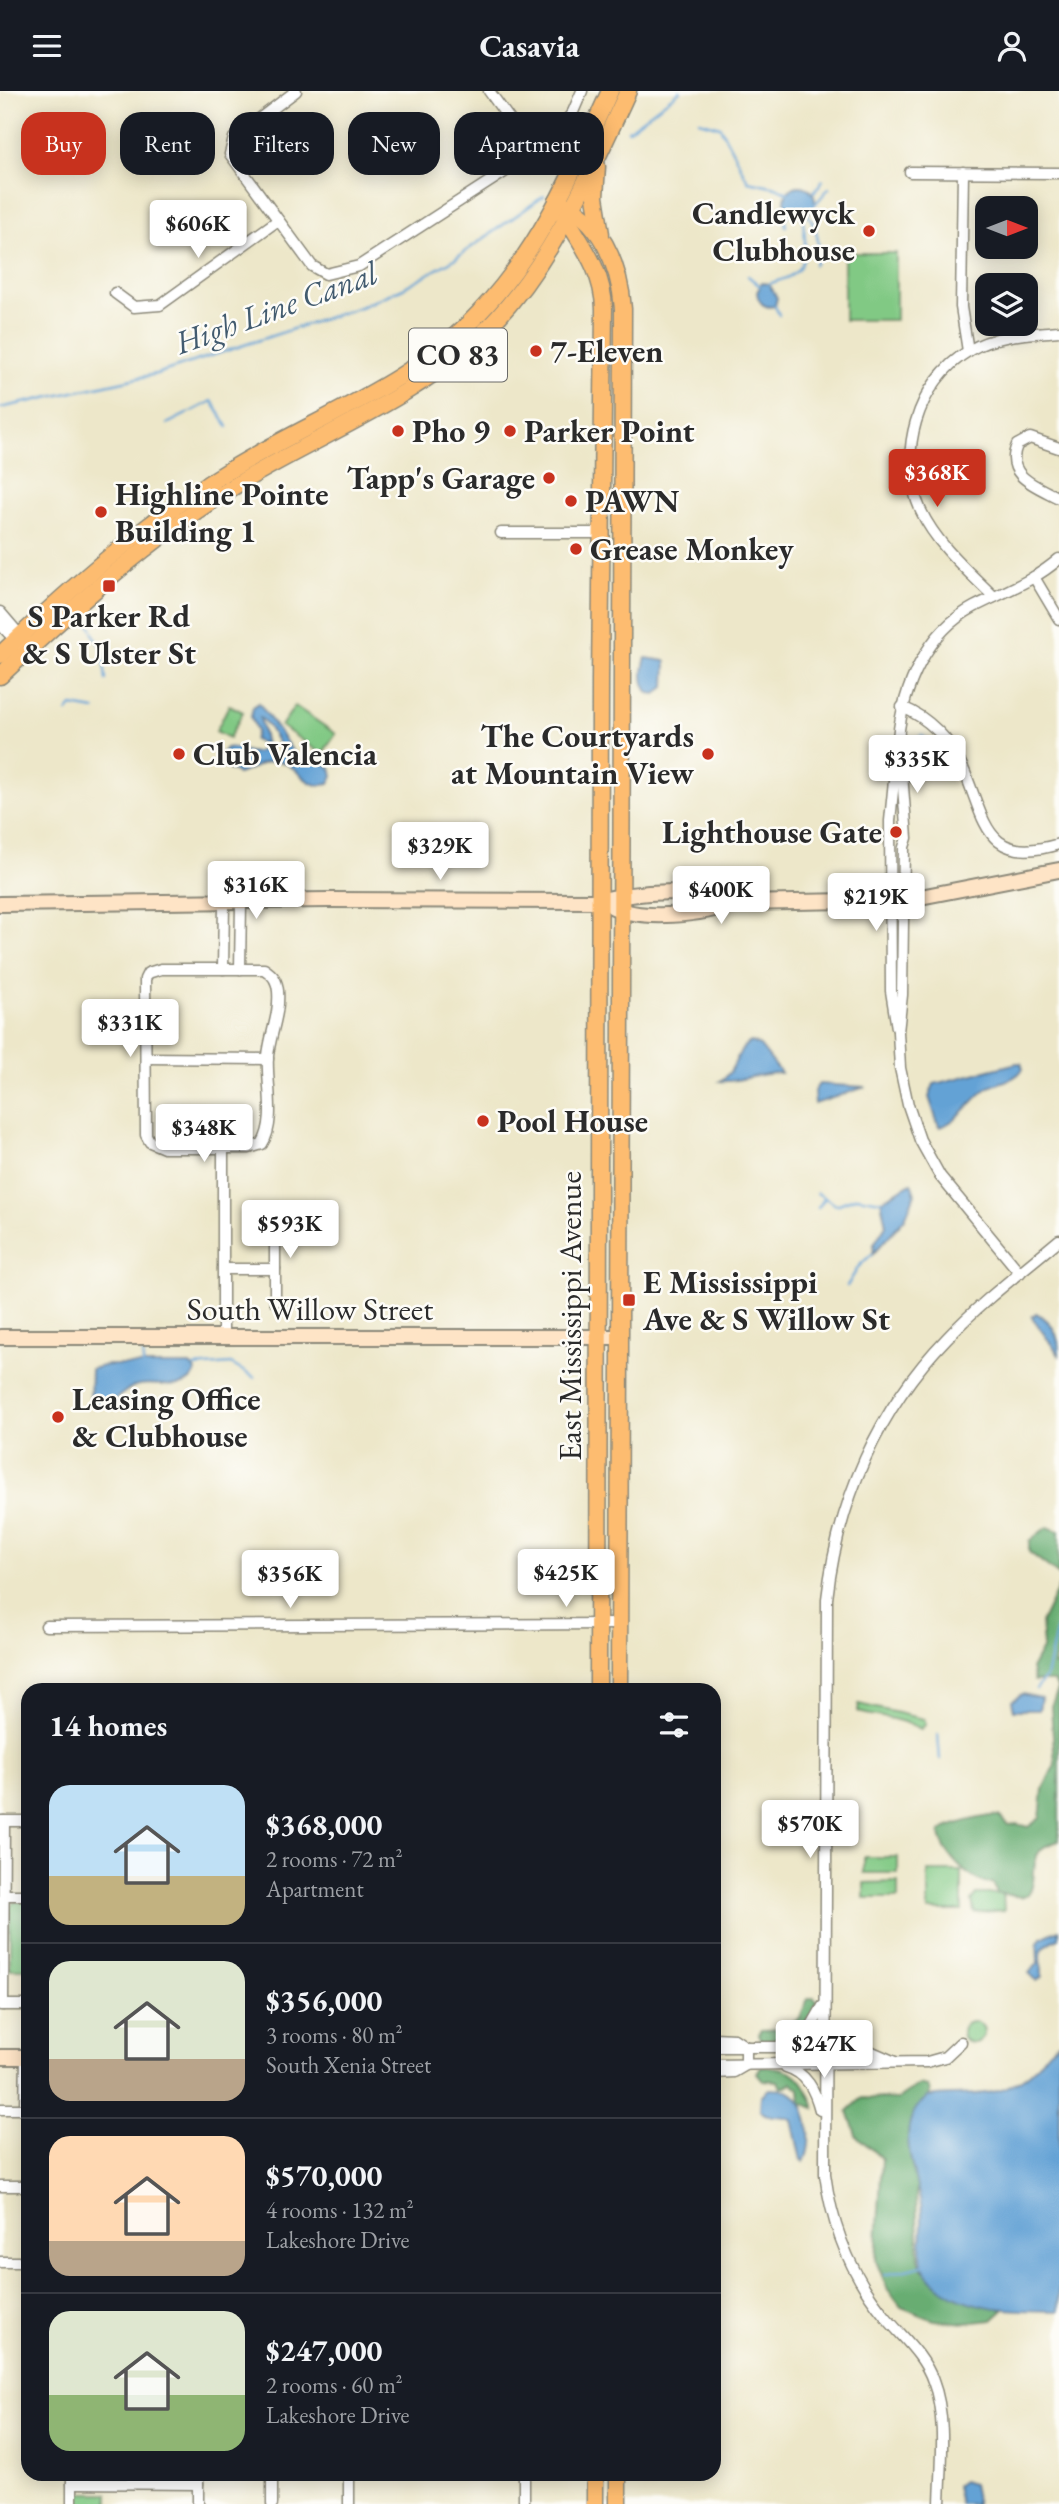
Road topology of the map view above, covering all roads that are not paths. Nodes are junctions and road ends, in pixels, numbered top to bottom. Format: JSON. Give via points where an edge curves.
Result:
{"nodes":[{"id":1,"x":296,"y":91,"type":"edge"},
{"id":2,"x":489,"y":91,"type":"edge"},
{"id":3,"x":582,"y":91,"type":"edge"},
{"id":4,"x":610,"y":91,"type":"edge"},
{"id":5,"x":628,"y":91,"type":"edge"},
{"id":6,"x":504,"y":112,"type":"edge"},
{"id":7,"x":573,"y":112,"type":"edge"},
{"id":8,"x":604,"y":144,"type":"edge"},
{"id":9,"x":911,"y":172,"type":"dead end"},
{"id":10,"x":963,"y":172,"type":"junction"},
{"id":11,"x":1059,"y":173,"type":"edge"},
{"id":12,"x":498,"y":175,"type":"edge"},
{"id":13,"x":586,"y":175,"type":"edge"},
{"id":14,"x":598,"y":175,"type":"edge"},
{"id":15,"x":565,"y":209,"type":"junction"},
{"id":16,"x":276,"y":221,"type":"junction"},
{"id":17,"x":603,"y":243,"type":"junction"},
{"id":18,"x":549,"y":249,"type":"junction"},
{"id":19,"x":588,"y":252,"type":"junction"},
{"id":20,"x":115,"y":293,"type":"dead end"},
{"id":21,"x":1059,"y":331,"type":"edge"},
{"id":22,"x":968,"y":351,"type":"junction"},
{"id":23,"x":1059,"y":448,"type":"edge"},
{"id":24,"x":1059,"y":498,"type":"edge"},
{"id":25,"x":501,"y":533,"type":"dead end"},
{"id":26,"x":600,"y":533,"type":"junction"},
{"id":27,"x":1059,"y":559,"type":"edge"},
{"id":28,"x":1034,"y":577,"type":"junction"},
{"id":29,"x":994,"y":597,"type":"junction"},
{"id":30,"x":0,"y":613,"type":"edge"},
{"id":31,"x":1059,"y":619,"type":"edge"},
{"id":32,"x":0,"y":624,"type":"edge"},
{"id":33,"x":21,"y":642,"type":"junction"},
{"id":34,"x":0,"y":655,"type":"edge"},
{"id":35,"x":0,"y":676,"type":"edge"},
{"id":36,"x":902,"y":707,"type":"junction"},
{"id":37,"x":899,"y":735,"type":"junction"},
{"id":38,"x":1059,"y":843,"type":"edge"},
{"id":39,"x":1059,"y":870,"type":"edge"},
{"id":40,"x":897,"y":900,"type":"junction"},
{"id":41,"x":599,"y":901,"type":"junction"},
{"id":42,"x":224,"y":903,"type":"junction"},
{"id":43,"x":241,"y":903,"type":"junction"},
{"id":44,"x":619,"y":903,"type":"junction"},
{"id":45,"x":0,"y":904,"type":"edge"},
{"id":46,"x":223,"y":969,"type":"junction"},
{"id":47,"x":240,"y":969,"type":"junction"},
{"id":48,"x":146,"y":1058,"type":"junction"},
{"id":49,"x":268,"y":1059,"type":"junction"},
{"id":50,"x":223,"y":1149,"type":"junction"},
{"id":51,"x":275,"y":1219,"type":"dead end"},
{"id":52,"x":1059,"y":1240,"type":"edge"},
{"id":53,"x":223,"y":1269,"type":"junction"},
{"id":54,"x":275,"y":1269,"type":"junction"},
{"id":55,"x":1020,"y":1273,"type":"junction"},
{"id":56,"x":275,"y":1302,"type":"dead end"},
{"id":57,"x":223,"y":1336,"type":"junction"},
{"id":58,"x":0,"y":1337,"type":"edge"},
{"id":59,"x":599,"y":1337,"type":"junction"},
{"id":60,"x":620,"y":1337,"type":"junction"},
{"id":61,"x":598,"y":1624,"type":"junction"},
{"id":62,"x":619,"y":1624,"type":"junction"},
{"id":63,"x":46,"y":1626,"type":"dead end"},
{"id":64,"x":598,"y":1683,"type":"edge"},
{"id":65,"x":619,"y":1683,"type":"edge"},
{"id":66,"x":2,"y":1821,"type":"edge"},
{"id":67,"x":21,"y":1821,"type":"edge"},
{"id":68,"x":4,"y":1895,"type":"junction"},
{"id":69,"x":21,"y":1895,"type":"edge"},
{"id":70,"x":825,"y":2002,"type":"junction"},
{"id":71,"x":1,"y":2005,"type":"edge"},
{"id":72,"x":21,"y":2005,"type":"edge"},
{"id":73,"x":721,"y":2038,"type":"edge"},
{"id":74,"x":961,"y":2042,"type":"dead end"},
{"id":75,"x":824,"y":2046,"type":"junction"},
{"id":76,"x":721,"y":2047,"type":"edge"},
{"id":77,"x":746,"y":2047,"type":"junction"},
{"id":78,"x":779,"y":2047,"type":"junction"},
{"id":79,"x":0,"y":2057,"type":"edge"},
{"id":80,"x":21,"y":2057,"type":"edge"},
{"id":81,"x":902,"y":2063,"type":"junction"},
{"id":82,"x":746,"y":2064,"type":"junction"},
{"id":83,"x":721,"y":2065,"type":"edge"},
{"id":84,"x":779,"y":2065,"type":"junction"},
{"id":85,"x":824,"y":2065,"type":"junction"},
{"id":86,"x":721,"y":2073,"type":"edge"},
{"id":87,"x":0,"y":2109,"type":"edge"},
{"id":88,"x":21,"y":2109,"type":"edge"},
{"id":89,"x":824,"y":2126,"type":"junction"},
{"id":90,"x":0,"y":2186,"type":"edge"},
{"id":91,"x":21,"y":2186,"type":"edge"},
{"id":92,"x":0,"y":2262,"type":"edge"},
{"id":93,"x":21,"y":2262,"type":"edge"},
{"id":94,"x":72,"y":2481,"type":"edge"},
{"id":95,"x":198,"y":2481,"type":"edge"},
{"id":96,"x":272,"y":2481,"type":"edge"},
{"id":97,"x":349,"y":2481,"type":"edge"},
{"id":98,"x":524,"y":2481,"type":"edge"},
{"id":99,"x":595,"y":2481,"type":"edge"},
{"id":100,"x":618,"y":2481,"type":"edge"},
{"id":101,"x":940,"y":2492,"type":"junction"},
{"id":102,"x":72,"y":2504,"type":"edge"},
{"id":103,"x":198,"y":2504,"type":"edge"},
{"id":104,"x":272,"y":2504,"type":"edge"},
{"id":105,"x":349,"y":2504,"type":"edge"},
{"id":106,"x":524,"y":2504,"type":"edge"},
{"id":107,"x":595,"y":2504,"type":"edge"},
{"id":108,"x":618,"y":2504,"type":"edge"},
{"id":109,"x":940,"y":2504,"type":"edge"},
{"id":110,"x":946,"y":2504,"type":"edge"}],
"edges":[{"from":1,"to":16,"type":"street","via":[[240,132],[230,146],[234,162]]},
{"from":2,"to":6,"type":"street"},
{"from":3,"to":7,"type":"street"},
{"from":4,"to":15,"type":"main road","number":"CO 83"},
{"from":5,"to":8,"type":"main road","number":"CO 83"},
{"from":9,"to":10,"type":"street"},
{"from":10,"to":11,"type":"street"},
{"from":10,"to":22,"type":"street","via":[[961,307]]},
{"from":12,"to":16,"type":"street","via":[[359,265],[333,274],[318,271]]},
{"from":13,"to":15,"type":"main road","number":"CO 83"},
{"from":14,"to":17,"type":"main road"},
{"from":15,"to":17,"type":"main road","name":"East Mississippi Avenue","via":[[588,220]]},
{"from":15,"to":18,"type":"main road","number":"CO 83"},
{"from":15,"to":19,"type":"main road","name":"East Mississippi Avenue"},
{"from":15,"to":33,"type":"main road","number":"CO 83","via":[[474,319],[438,351],[393,382],[246,461],[171,509],[93,569]]},
{"from":16,"to":20,"type":"street","via":[[160,305],[134,307]]},
{"from":17,"to":44,"type":"main road","name":"East Mississippi Avenue","via":[[619,277],[622,309]]},
{"from":18,"to":19,"type":"main road","via":[[571,244]]},
{"from":18,"to":33,"type":"main road","number":"CO 83","via":[[507,307],[443,367],[394,401],[260,471],[188,516]]},
{"from":19,"to":26,"type":"main road","name":"East Mississippi Avenue","via":[[604,300]]},
{"from":21,"to":22,"type":"street","via":[[1008,337]]},
{"from":22,"to":29,"type":"street","via":[[939,379],[921,406],[911,441],[910,473],[918,504],[932,530]]},
{"from":23,"to":24,"type":"street","via":[[1030,438],[1017,445],[1013,458],[1021,477]]},
{"from":25,"to":26,"type":"street"},
{"from":26,"to":41,"type":"main road","name":"East Mississippi Avenue"},
{"from":27,"to":28,"type":"street"},
{"from":28,"to":29,"type":"street"},
{"from":28,"to":31,"type":"street"},
{"from":29,"to":36,"type":"street","via":[[966,611],[938,639],[913,676]]},
{"from":30,"to":33,"type":"street"},
{"from":32,"to":33,"type":"street"},
{"from":33,"to":34,"type":"main road","number":"CO 83"},
{"from":33,"to":35,"type":"main road","number":"CO 83"},
{"from":36,"to":37,"type":"street"},
{"from":36,"to":38,"type":"street","via":[[922,717],[953,749],[991,834],[1021,850]]},
{"from":37,"to":40,"type":"street","via":[[890,821]]},
{"from":37,"to":40,"type":"street","via":[[902,811],[907,828]]},
{"from":39,"to":40,"type":"street"},
{"from":40,"to":44,"type":"street","via":[[733,903],[692,913]]},
{"from":40,"to":55,"type":"street","via":[[891,998],[905,1094],[930,1159],[948,1188]]},
{"from":41,"to":43,"type":"street","via":[[329,899]]},
{"from":41,"to":44,"type":"street"},
{"from":41,"to":59,"type":"main road","name":"East Mississippi Avenue"},
{"from":42,"to":43,"type":"street"},
{"from":42,"to":45,"type":"street"},
{"from":42,"to":46,"type":"street"},
{"from":43,"to":47,"type":"street"},
{"from":44,"to":60,"type":"main road","name":"East Mississippi Avenue"},
{"from":46,"to":47,"type":"street"},
{"from":46,"to":48,"type":"street","via":[[148,972]]},
{"from":47,"to":49,"type":"street","via":[[264,969],[274,976],[278,988],[278,1017]]},
{"from":48,"to":49,"type":"street"},
{"from":48,"to":50,"type":"street","via":[[144,1127],[150,1142],[164,1148]]},
{"from":49,"to":50,"type":"street","via":[[268,1130],[262,1144]]},
{"from":50,"to":53,"type":"street"},
{"from":51,"to":54,"type":"street"},
{"from":52,"to":55,"type":"street"},
{"from":53,"to":54,"type":"street"},
{"from":53,"to":57,"type":"street"},
{"from":54,"to":56,"type":"street"},
{"from":55,"to":70,"type":"street","via":[[950,1335],[904,1390],[865,1458],[838,1534],[825,1629]]},
{"from":57,"to":58,"type":"street","name":"South Willow Street"},
{"from":57,"to":59,"type":"street","name":"South Willow Street"},
{"from":59,"to":60,"type":"street","name":"South Willow Street"},
{"from":59,"to":61,"type":"main road","name":"East Mississippi Avenue"},
{"from":60,"to":62,"type":"main road","name":"East Mississippi Avenue"},
{"from":61,"to":62,"type":"street"},
{"from":61,"to":63,"type":"street"},
{"from":61,"to":64,"type":"main road","name":"East Mississippi Avenue"},
{"from":62,"to":65,"type":"main road","name":"East Mississippi Avenue"},
{"from":66,"to":67,"type":"street"},
{"from":66,"to":68,"type":"street"},
{"from":68,"to":69,"type":"street"},
{"from":68,"to":71,"type":"street"},
{"from":70,"to":75,"type":"street"},
{"from":70,"to":78,"type":"street","via":[[806,2033]]},
{"from":71,"to":72,"type":"street"},
{"from":73,"to":77,"type":"street","via":[[734,2039]]},
{"from":74,"to":81,"type":"street","via":[[939,2060]]},
{"from":75,"to":78,"type":"street"},
{"from":75,"to":81,"type":"street","via":[[868,2048]]},
{"from":75,"to":85,"type":"street"},
{"from":76,"to":77,"type":"street"},
{"from":77,"to":78,"type":"street"},
{"from":77,"to":82,"type":"street"},
{"from":79,"to":80,"type":"street"},
{"from":81,"to":85,"type":"street"},
{"from":82,"to":83,"type":"street"},
{"from":82,"to":84,"type":"street"},
{"from":82,"to":86,"type":"street","via":[[734,2072]]},
{"from":84,"to":85,"type":"street"},
{"from":84,"to":89,"type":"street","via":[[798,2072],[811,2085]]},
{"from":85,"to":89,"type":"street"},
{"from":87,"to":88,"type":"street"},
{"from":89,"to":101,"type":"street","via":[[826,2183],[846,2253],[871,2297],[923,2360],[937,2391]]},
{"from":90,"to":91,"type":"street"},
{"from":92,"to":93,"type":"street"},
{"from":94,"to":102,"type":"street"},
{"from":95,"to":103,"type":"street"},
{"from":96,"to":104,"type":"street"},
{"from":97,"to":105,"type":"street"},
{"from":98,"to":106,"type":"street"},
{"from":99,"to":107,"type":"main road"},
{"from":100,"to":108,"type":"main road"},
{"from":101,"to":109,"type":"street"},
{"from":101,"to":110,"type":"street"}]}
